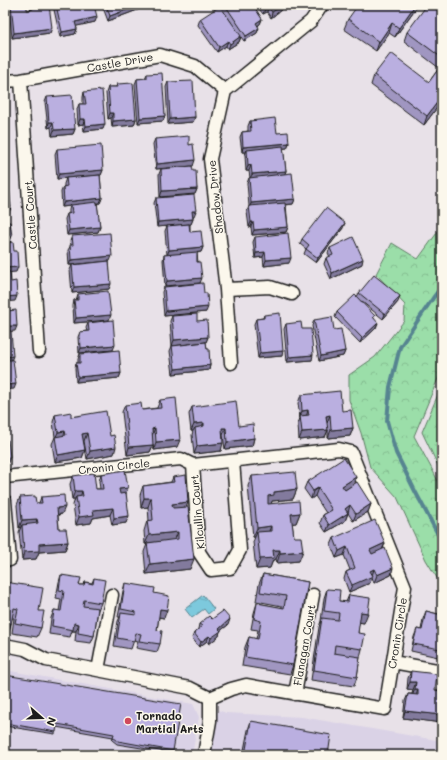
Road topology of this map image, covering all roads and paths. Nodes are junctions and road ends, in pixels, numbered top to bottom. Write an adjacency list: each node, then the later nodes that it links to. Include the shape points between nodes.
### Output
1 (322, 5): 4 (street, via 311,21)
2 (21, 80): 3 (street, Castle Drive); 4 (street, Castle Drive, via 160,55 195,66); 7 (street, Castle Court)
3 (5, 81)
4 (225, 91): 5 (street, Shadow Drive, via 210,159)
5 (226, 289): 6 (street, via 270,287); 8 (street, Shadow Drive)
6 (292, 294)
7 (38, 350)
8 (231, 363)
9 (233, 461): 10 (street, Cronin Circle); 10 (street, Kilcullin Court, via 240,550 230,568 211,570 199,552); 17 (street, Cronin Circle, via 339,449 351,452 405,587)
10 (193, 465): 11 (street, Cronin Circle, via 181,459)
11 (5, 478)
12 (5, 501): 13 (street)
13 (10, 560)
14 (112, 595): 18 (street)
15 (313, 595): 20 (street, Flanagan Court)
16 (5, 645): 18 (street, via 25,649 46,660)
17 (393, 662): 19 (street); 20 (street, Cronin Circle, via 385,709)
18 (98, 670): 21 (street, via 190,688)
19 (442, 671)
20 (295, 694): 21 (street, Cronin Circle, via 246,685)
21 (210, 698): 22 (street, via 210,721)
22 (204, 755)

